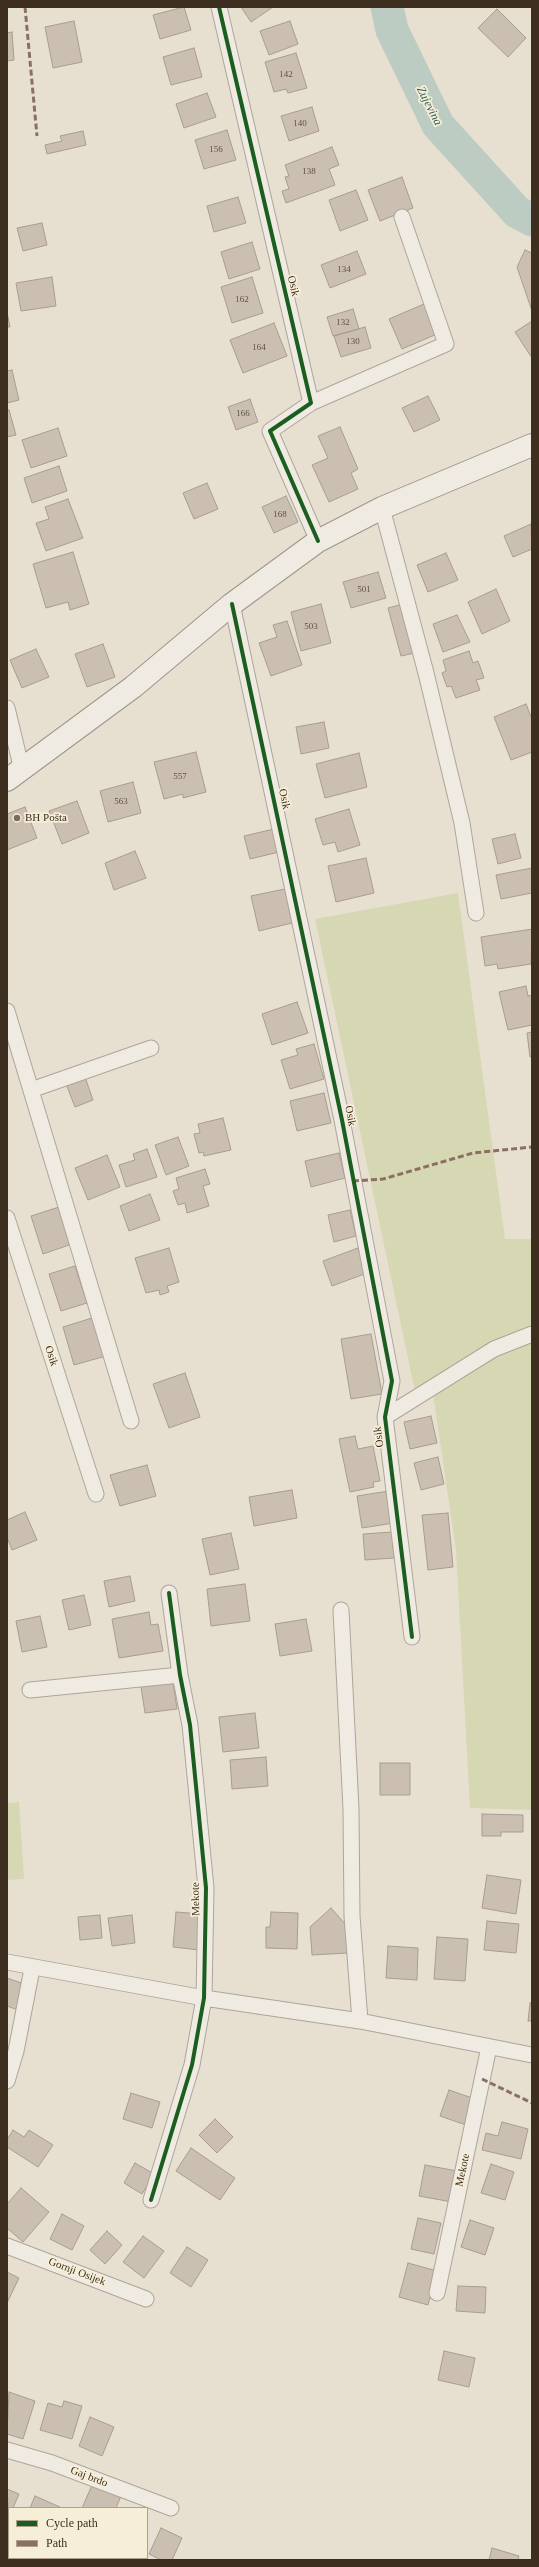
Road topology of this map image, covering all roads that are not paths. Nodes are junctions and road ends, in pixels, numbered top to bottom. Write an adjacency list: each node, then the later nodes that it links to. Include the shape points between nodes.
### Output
1 (219, 7): 3 (street, Osik)
2 (402, 217): 3 (street, via 446,344)
3 (311, 403): 6 (street, via 270,431)
4 (530, 450): 5 (main road)
5 (382, 508): 6 (main road); 10 (street, via 426,672 462,823)
6 (318, 541): 7 (main road)
7 (232, 604): 9 (main road, via 133,687); 16 (street, Osik, via 335,1089 392,1381)
8 (7, 708): 9 (street)
9 (14, 775)
10 (476, 913)
11 (7, 1011): 13 (street)
12 (151, 1048): 13 (street)
13 (31, 1090): 17 (street)
14 (7, 1218): 18 (street, Osik)
15 (532, 1334): 16 (street, via 494,1349)
16 (385, 1417): 21 (street, Osik)
17 (131, 1421)
18 (96, 1494)
19 (169, 1593): 22 (street, Mekote)
20 (341, 1610): 27 (street, via 351,1809 352,1916)
21 (412, 1637)
22 (180, 1675): 23 (street); 26 (street, Mekote, via 190,1725 206,1888)
23 (30, 1690)
24 (7, 1962): 25 (street)
25 (32, 1969): 26 (street); 30 (street, via 16,2051)
26 (204, 1998): 27 (street); 31 (street, Mekote, via 192,2065)
27 (360, 2021): 28 (street)
28 (489, 2047): 29 (street); 33 (street, Mekote)
29 (532, 2055)
30 (7, 2082)
31 (151, 2200)
32 (7, 2246): 34 (street, Gornji Osijek)
33 (437, 2293)
34 (146, 2299)
35 (7, 2450): 36 (street, Gaj brdo, via 52,2463)
36 (171, 2508)

